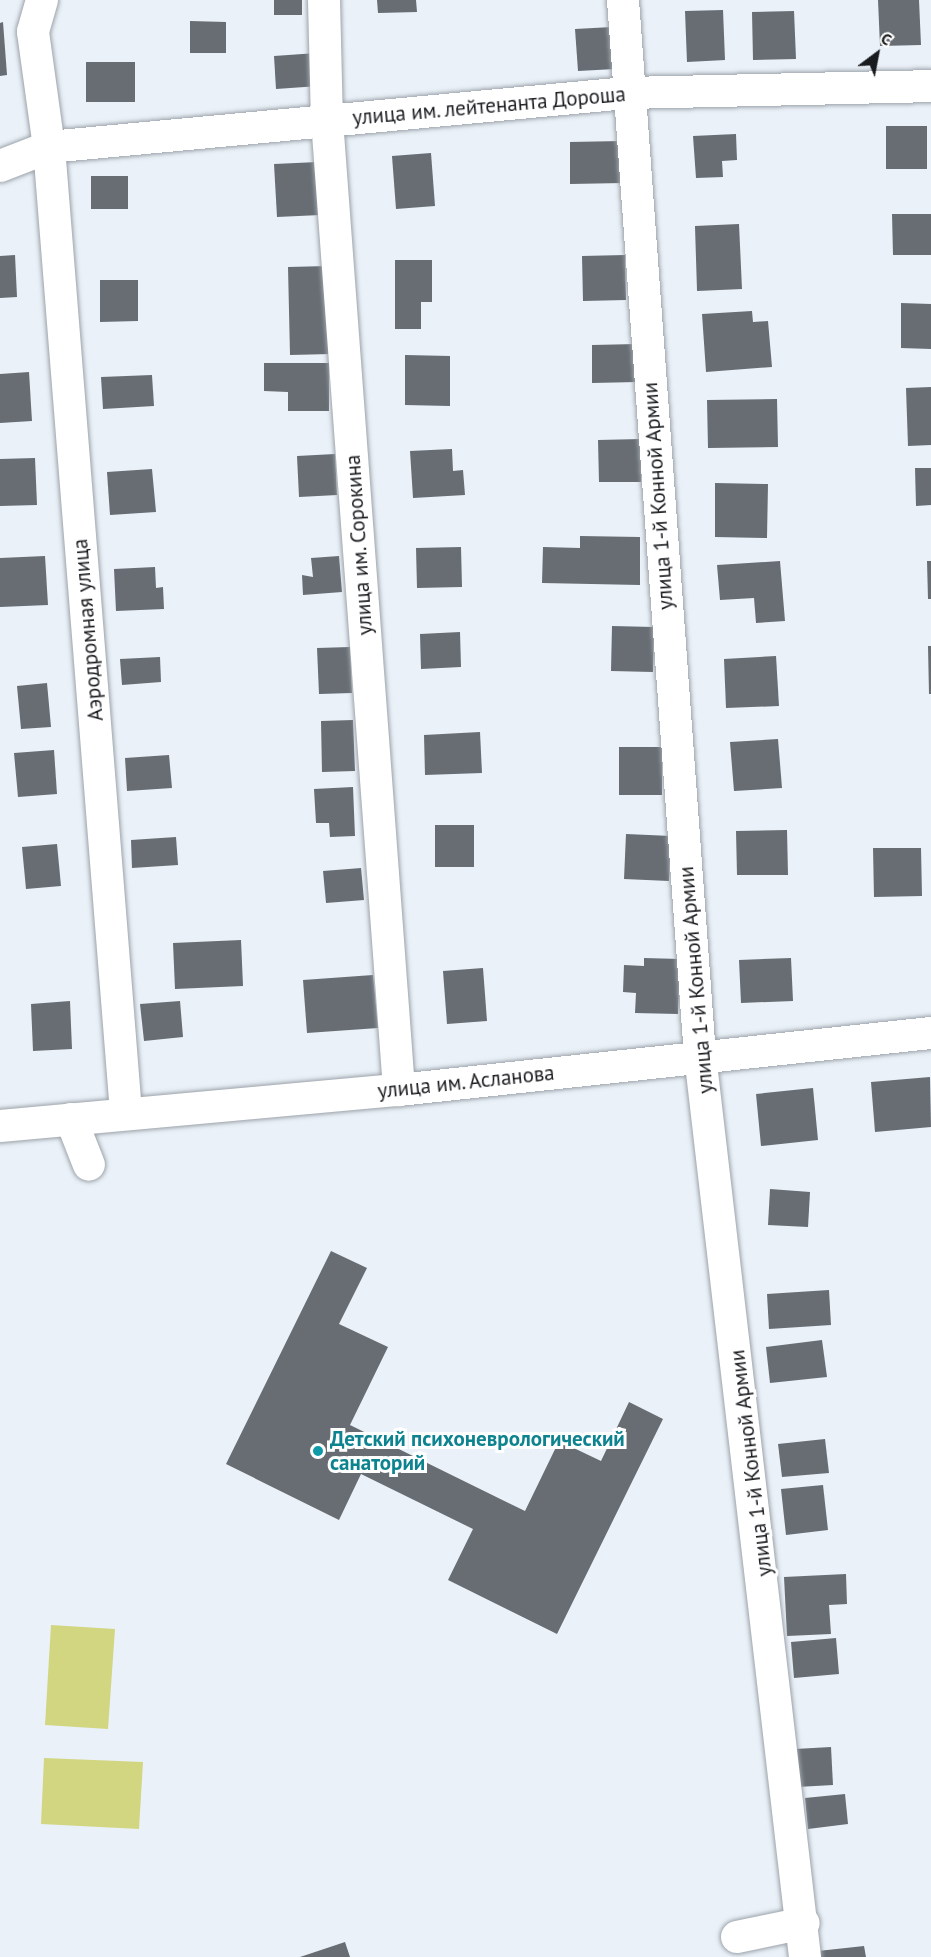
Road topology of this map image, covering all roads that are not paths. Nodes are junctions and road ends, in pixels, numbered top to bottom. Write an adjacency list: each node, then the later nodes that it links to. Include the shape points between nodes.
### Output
1 (42, 0): 7 (street, Аэродромная улица, via 33,32)
2 (324, 0): 6 (street, улица им. Сорокина)
3 (623, 0): 5 (street, улица 1-й Конной Армии)
4 (931, 86): 5 (street, улица им. лейтенанта Дороша)
5 (627, 93): 6 (street, улица им. лейтенанта Дороша); 10 (street, улица 1-й Конной Армии)
6 (327, 120): 7 (street, улица им. лейтенанта Дороша); 11 (street, улица им. Сорокина)
7 (49, 147): 8 (street, улица им. лейтенанта Дороша); 12 (street, Аэродромная улица)
8 (0, 166)
9 (931, 1033): 10 (street, улица им. Асланова)
10 (700, 1055): 11 (street, улица им. Асланова); 16 (street, улица 1-й Конной Армии)
11 (399, 1090): 12 (street, улица им. Асланова)
12 (126, 1113): 13 (street, улица им. Асланова)
13 (71, 1119): 14 (street, улица им. Асланова); 15 (street)
14 (0, 1126)
15 (89, 1166)
16 (804, 1923): 17 (street); 18 (street, улица 1-й Конной Армии)
17 (737, 1937)
18 (806, 1957)

